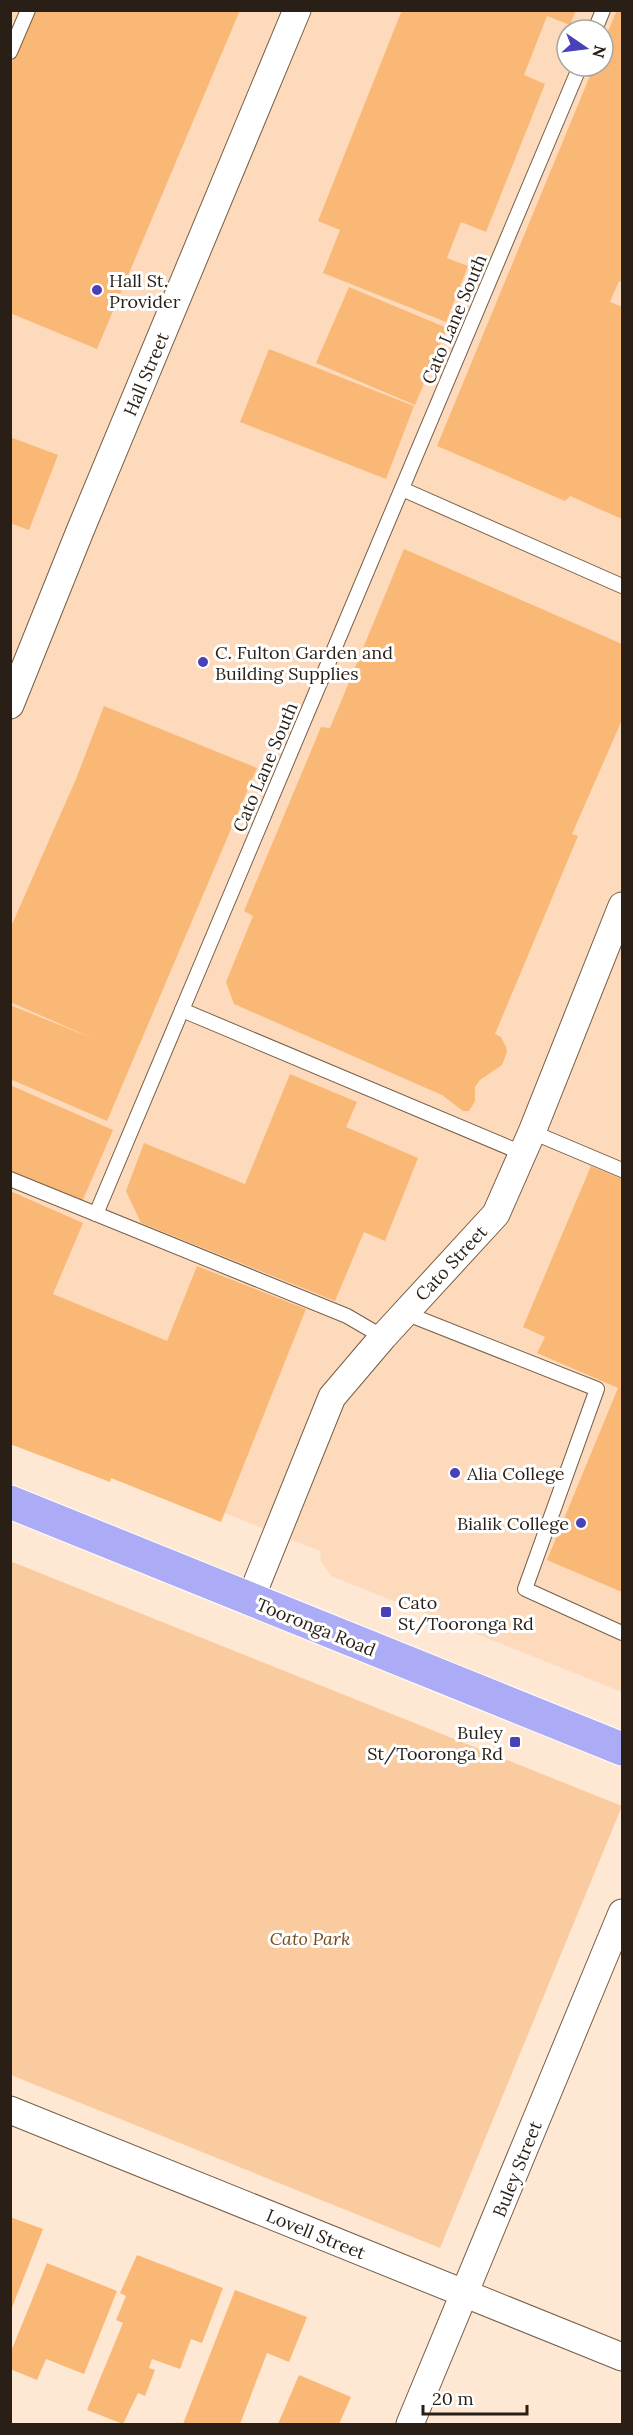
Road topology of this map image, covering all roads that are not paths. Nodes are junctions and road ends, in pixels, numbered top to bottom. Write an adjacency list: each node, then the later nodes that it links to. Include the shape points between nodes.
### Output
1 (28, 10): 3 (lane)
2 (297, 10): 7 (street, Hall Street)
3 (10, 52)
4 (575, 78): 5 (lane, Cato Lane South)
5 (402, 489): 6 (lane); 9 (lane, Cato Lane South)
6 (622, 586)
7 (10, 705)
8 (622, 906): 10 (street, Cato Street)
9 (183, 1010): 10 (lane); 13 (lane, Cato Lane South)
10 (527, 1143): 11 (lane); 14 (street, Cato Street, via 496,1214)
11 (622, 1170)
12 (10, 1179): 13 (lane)
13 (96, 1214): 15 (lane, via 346,1316)
14 (405, 1313): 15 (street, Cato Street); 18 (lane, via 597,1389 525,1589)
15 (383, 1336): 17 (street, Cato Street, via 332,1397)
16 (10, 1502): 17 (main road, Tooronga Road)
17 (250, 1600): 19 (main road, Tooronga Road)
18 (622, 1633)
19 (622, 1749)
20 (622, 1913): 22 (street, Buley Street)
21 (10, 2110): 22 (street, Lovell Street)
22 (465, 2293): 23 (street, Lovell Street); 24 (street, Buley Street)
23 (622, 2357)
24 (410, 2424)

